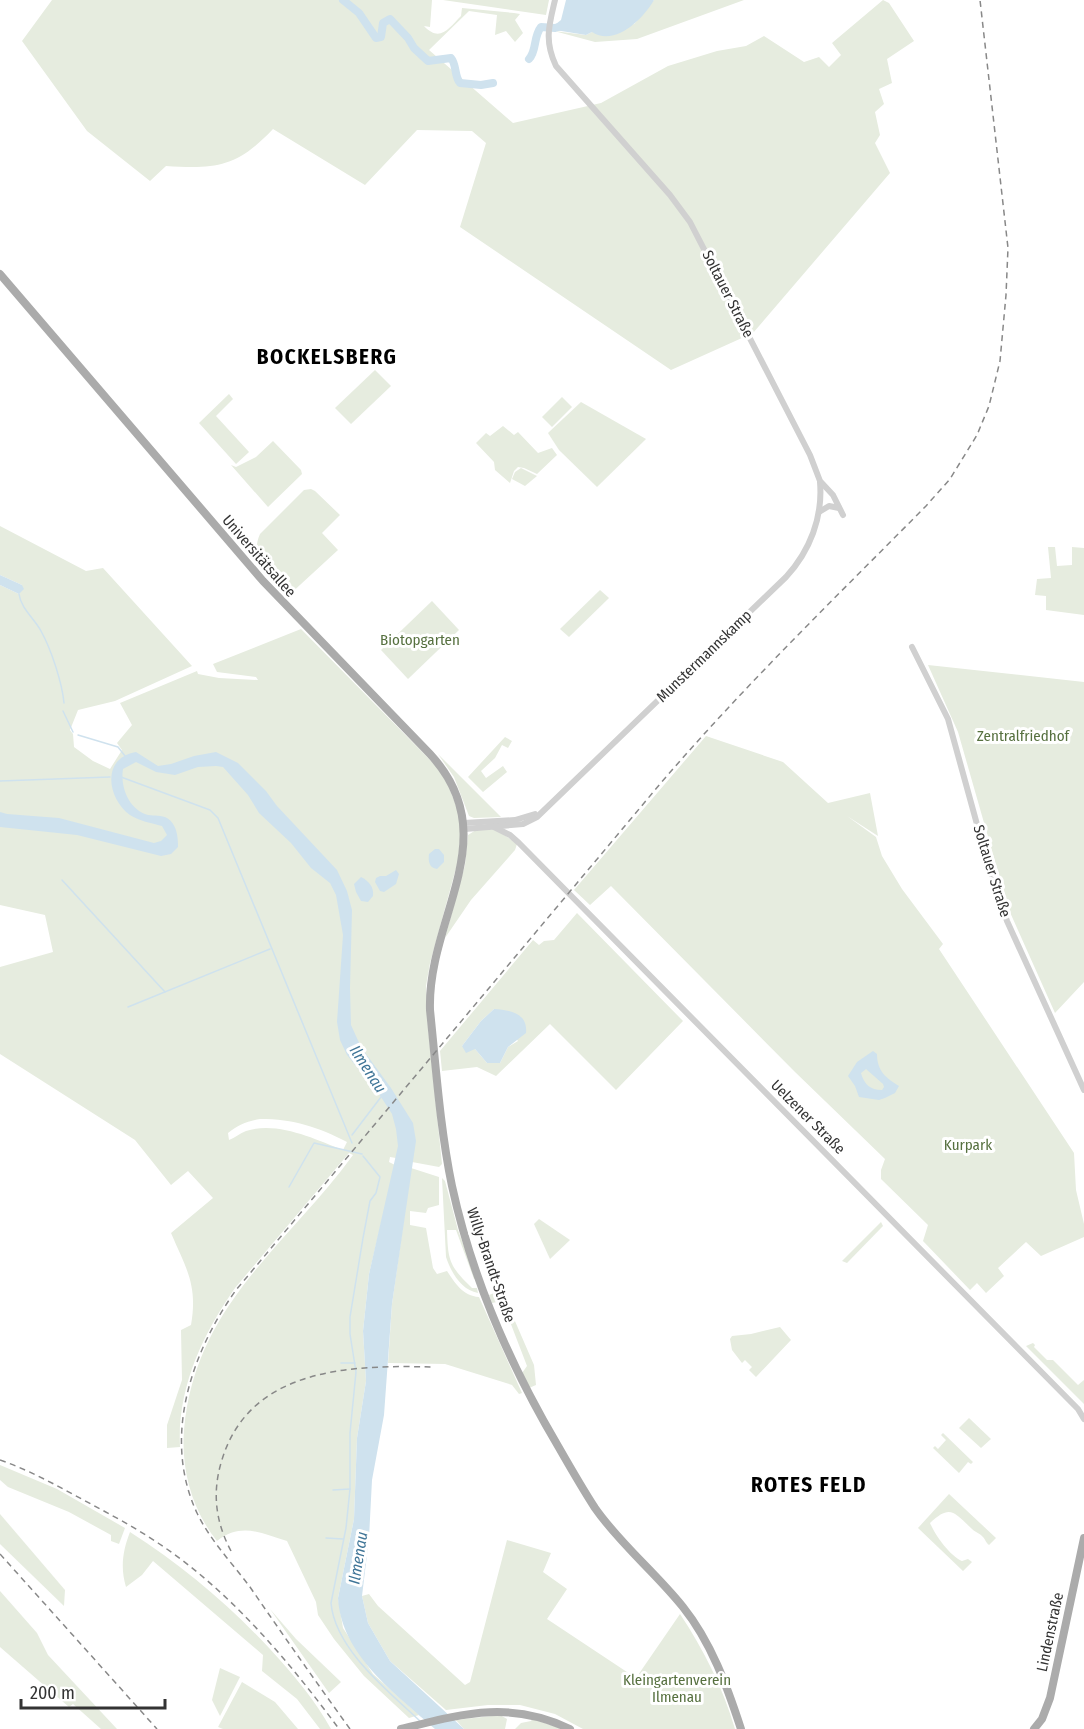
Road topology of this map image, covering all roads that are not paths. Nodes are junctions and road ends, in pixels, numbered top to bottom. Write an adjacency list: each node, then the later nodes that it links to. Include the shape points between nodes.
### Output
1 (555, 0): 3 (street, Soltauer Straße, via 549,48 556,66 690,222 810,455)
2 (0, 274): 10 (main road, Universitätsallee, via 263,581)
3 (820, 482): 4 (street, Munstermannskamp); 5 (street, Soltauer Straße)
4 (821, 491): 5 (street); 6 (street, Soltauer Straße); 7 (street, Munstermannskamp)
5 (830, 491): 6 (street, Soltauer Straße)
6 (838, 507): 7 (street, via 829,506); 8 (street, Soltauer Straße)
7 (819, 512): 11 (street, Munstermannskamp, via 809,545 794,568)
8 (843, 515)
9 (912, 647): 18 (street, Soltauer Straße, via 948,719 1008,924)
10 (430, 754): 13 (main road, Willy-Brandt-Straße, via 454,786)
11 (546, 808): 12 (street, Munstermannskamp); 13 (street, Munstermannskamp, via 522,819)
12 (523, 824): 14 (street, Munstermannskamp); 17 (street)
13 (464, 826): 15 (street, Munstermannskamp); 24 (main road, Willy-Brandt-Straße, via 461,863 429,988 448,1162 461,1220 491,1312 527,1394 583,1490 619,1538 692,1620 721,1672)
14 (508, 826): 15 (street, Munstermannskamp); 16 (street); 17 (street, Uelzener Straße)
15 (494, 827): 16 (street, Uelzener Straße)
16 (510, 835): 17 (street, Uelzener Straße)
17 (519, 843): 19 (street, Uelzener Straße)
18 (1084, 1090)
19 (1081, 1410): 20 (street, Uelzener Straße)
20 (1084, 1419)
21 (1084, 1538): 25 (main road, Lindenstraße, via 1050,1698)
22 (401, 1729): 23 (main road, via 504,1711 528,1714)
23 (570, 1729)
24 (741, 1729)
25 (1034, 1729)

